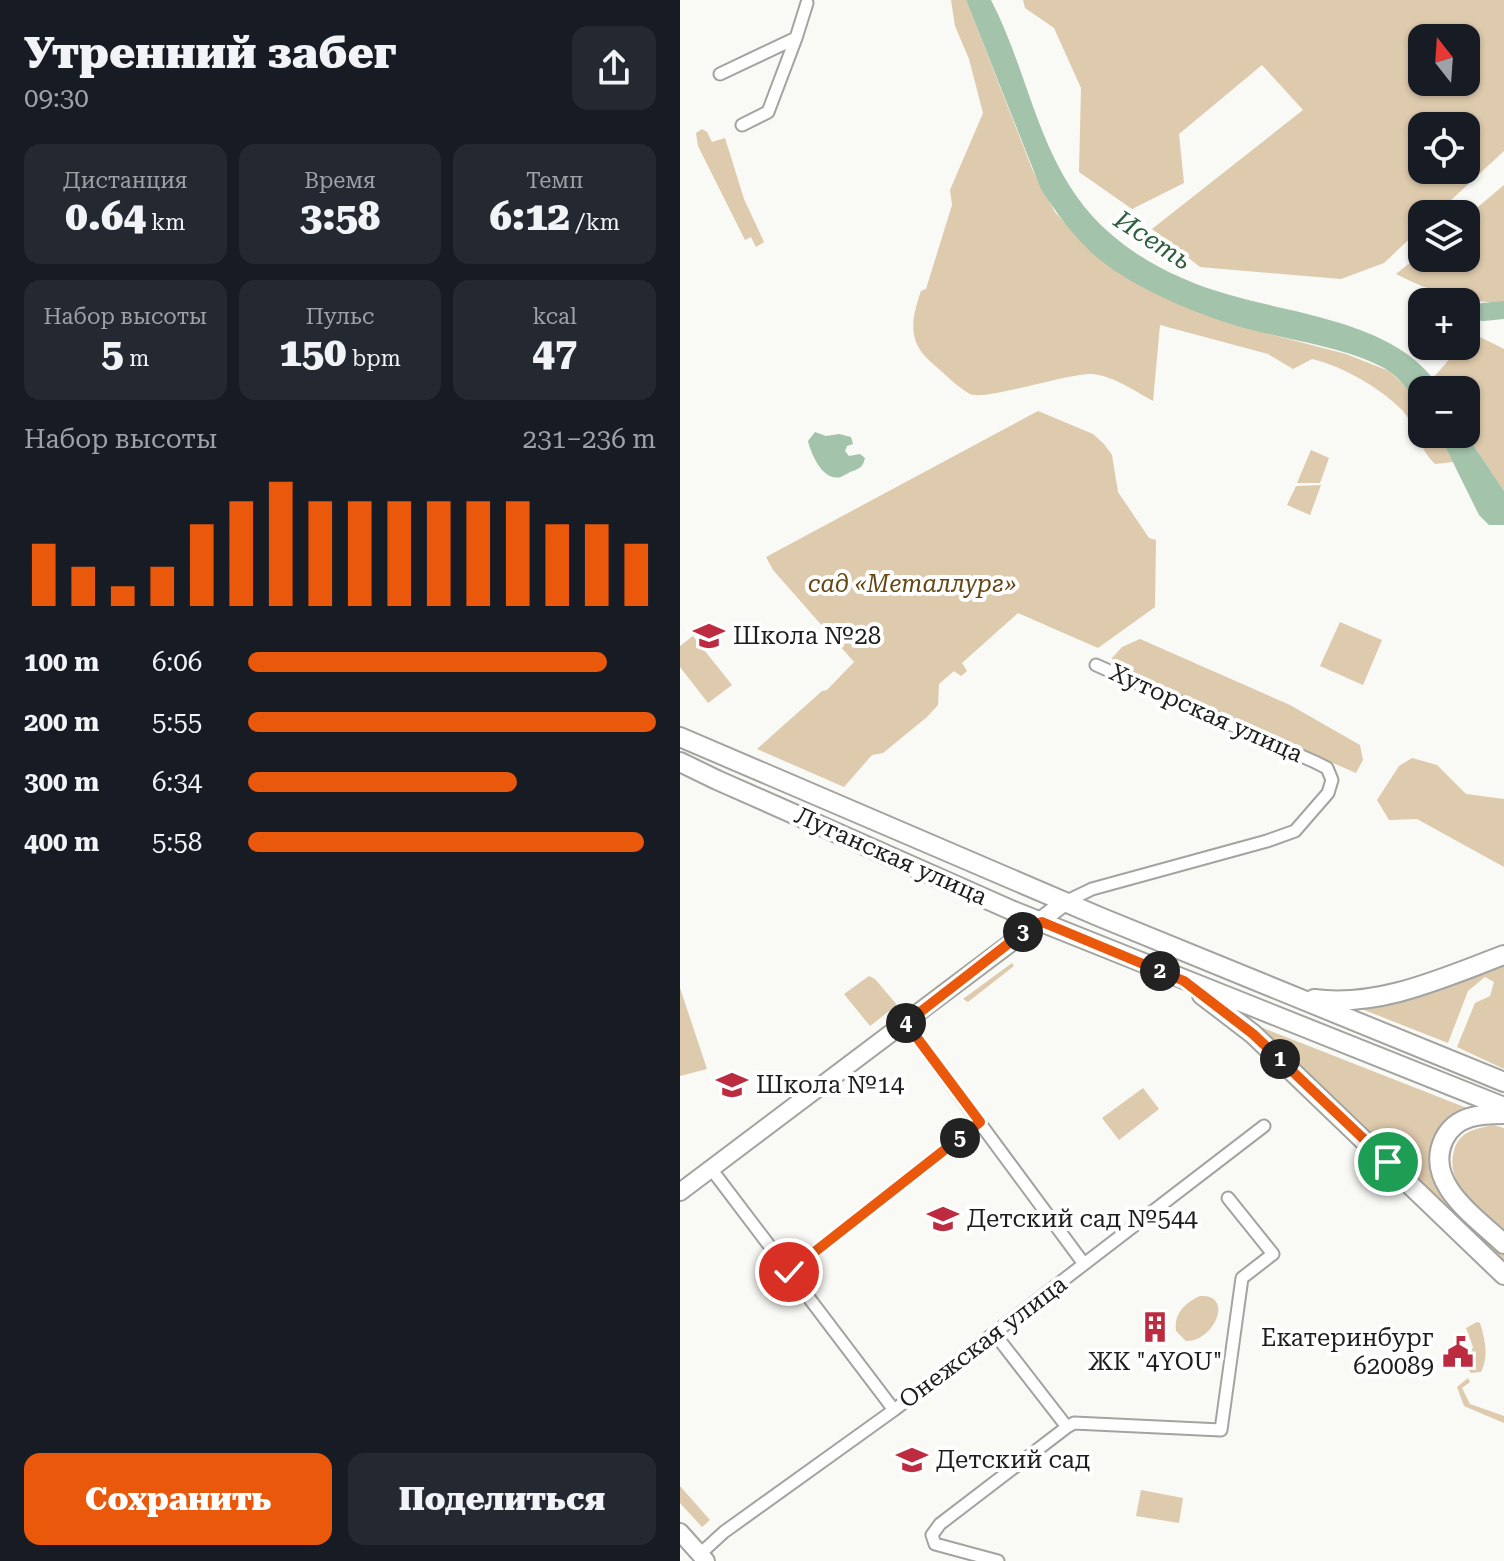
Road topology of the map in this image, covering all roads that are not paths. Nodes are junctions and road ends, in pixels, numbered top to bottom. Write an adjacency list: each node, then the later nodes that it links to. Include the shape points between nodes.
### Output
1 (807, 3): 2 (street)
2 (796, 38): 3 (street); 4 (street, via 768,112)
3 (720, 74)
4 (742, 125)
5 (1096, 665): 8 (street, Хуторская улица, via 1315,762 1327,768 1332,780 1328,793 1295,831 1092,889)
6 (682, 737): 8 (main road, Луганская улица)
7 (680, 762): 9 (main road, Луганская улица)
8 (1065, 902): 9 (street); 12 (main road, Луганская улица)
9 (1042, 922): 11 (main road, Луганская улица); 13 (street)
10 (1504, 955): 12 (main road, via 1427,983 1352,1000 1307,998)
11 (1184, 981): 15 (main road, Луганская улица); 25 (main road, via 1253,1034)
12 (1272, 987): 14 (main road, Луганская улица)
13 (906, 1023): 17 (street); 19 (street)
14 (1504, 1082)
15 (1504, 1107)
16 (1504, 1114): 22 (main road, via 1473,1116 1454,1126 1438,1160 1449,1189)
17 (980, 1122): 23 (street); 24 (street)
18 (1264, 1126): 23 (street, Онежская улица)
19 (712, 1170): 20 (street); 24 (street)
20 (680, 1192)
21 (1228, 1198): 28 (street, via 1273,1254 1242,1278 1221,1430 1074,1423)
22 (1504, 1244)
23 (1084, 1264): 26 (street, Онежская улица)
24 (789, 1272): 27 (street)
25 (1504, 1275)
26 (994, 1333): 27 (street, Онежская улица); 28 (street)
27 (894, 1410): 30 (street, Онежская улица, via 724,1532)
28 (1067, 1427): 31 (street, via 932,1535 935,1544)
29 (680, 1532): 30 (street)
30 (699, 1559)
31 (998, 1561)

